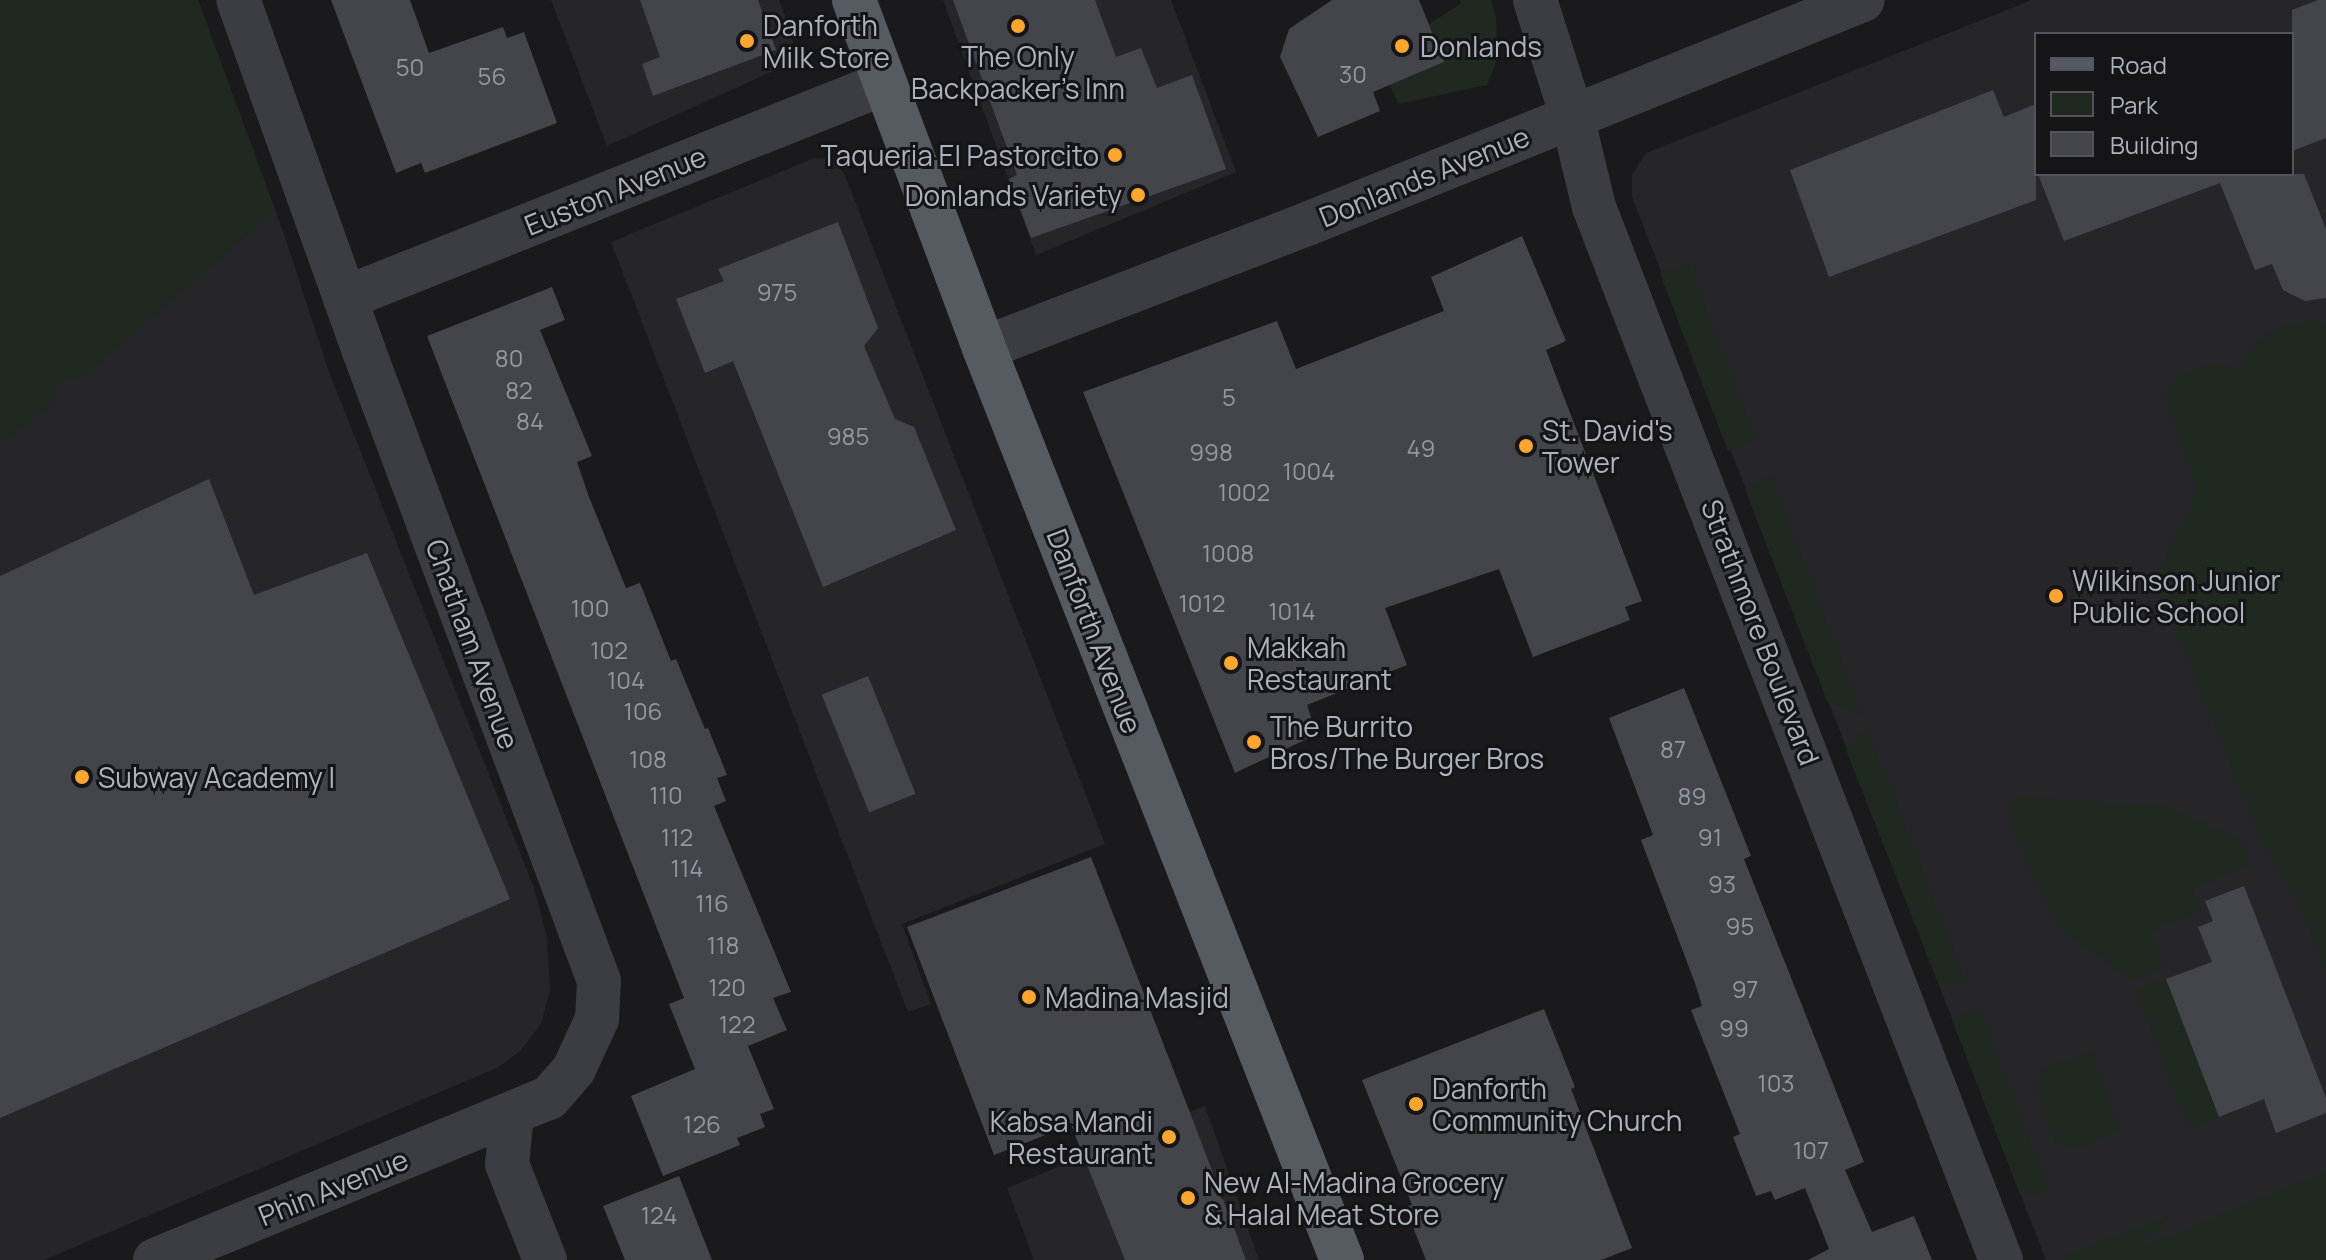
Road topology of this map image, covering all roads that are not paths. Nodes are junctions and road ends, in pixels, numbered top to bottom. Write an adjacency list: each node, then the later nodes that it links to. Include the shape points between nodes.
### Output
1 (238, 0): 7 (street, Chatham Avenue)
2 (854, 0): 5 (main road, Danforth Avenue)
3 (1535, 0): 6 (street, Strathmore Boulevard)
4 (1863, 0): 6 (street, Donlands Avenue)
5 (885, 83): 7 (street, Euston Avenue); 8 (main road, Danforth Avenue)
6 (1572, 116): 8 (street, Donlands Avenue); 13 (street, Strathmore Boulevard, via 1594,207)
7 (345, 298): 9 (street, Chatham Avenue, via 599,981 597,1019 574,1069 549,1098)
8 (984, 348): 12 (main road, Danforth Avenue)
9 (512, 1114): 10 (street, Phin Avenue); 11 (street, via 507,1164)
10 (155, 1260)
11 (545, 1260)
12 (1342, 1260)
13 (2001, 1260)

